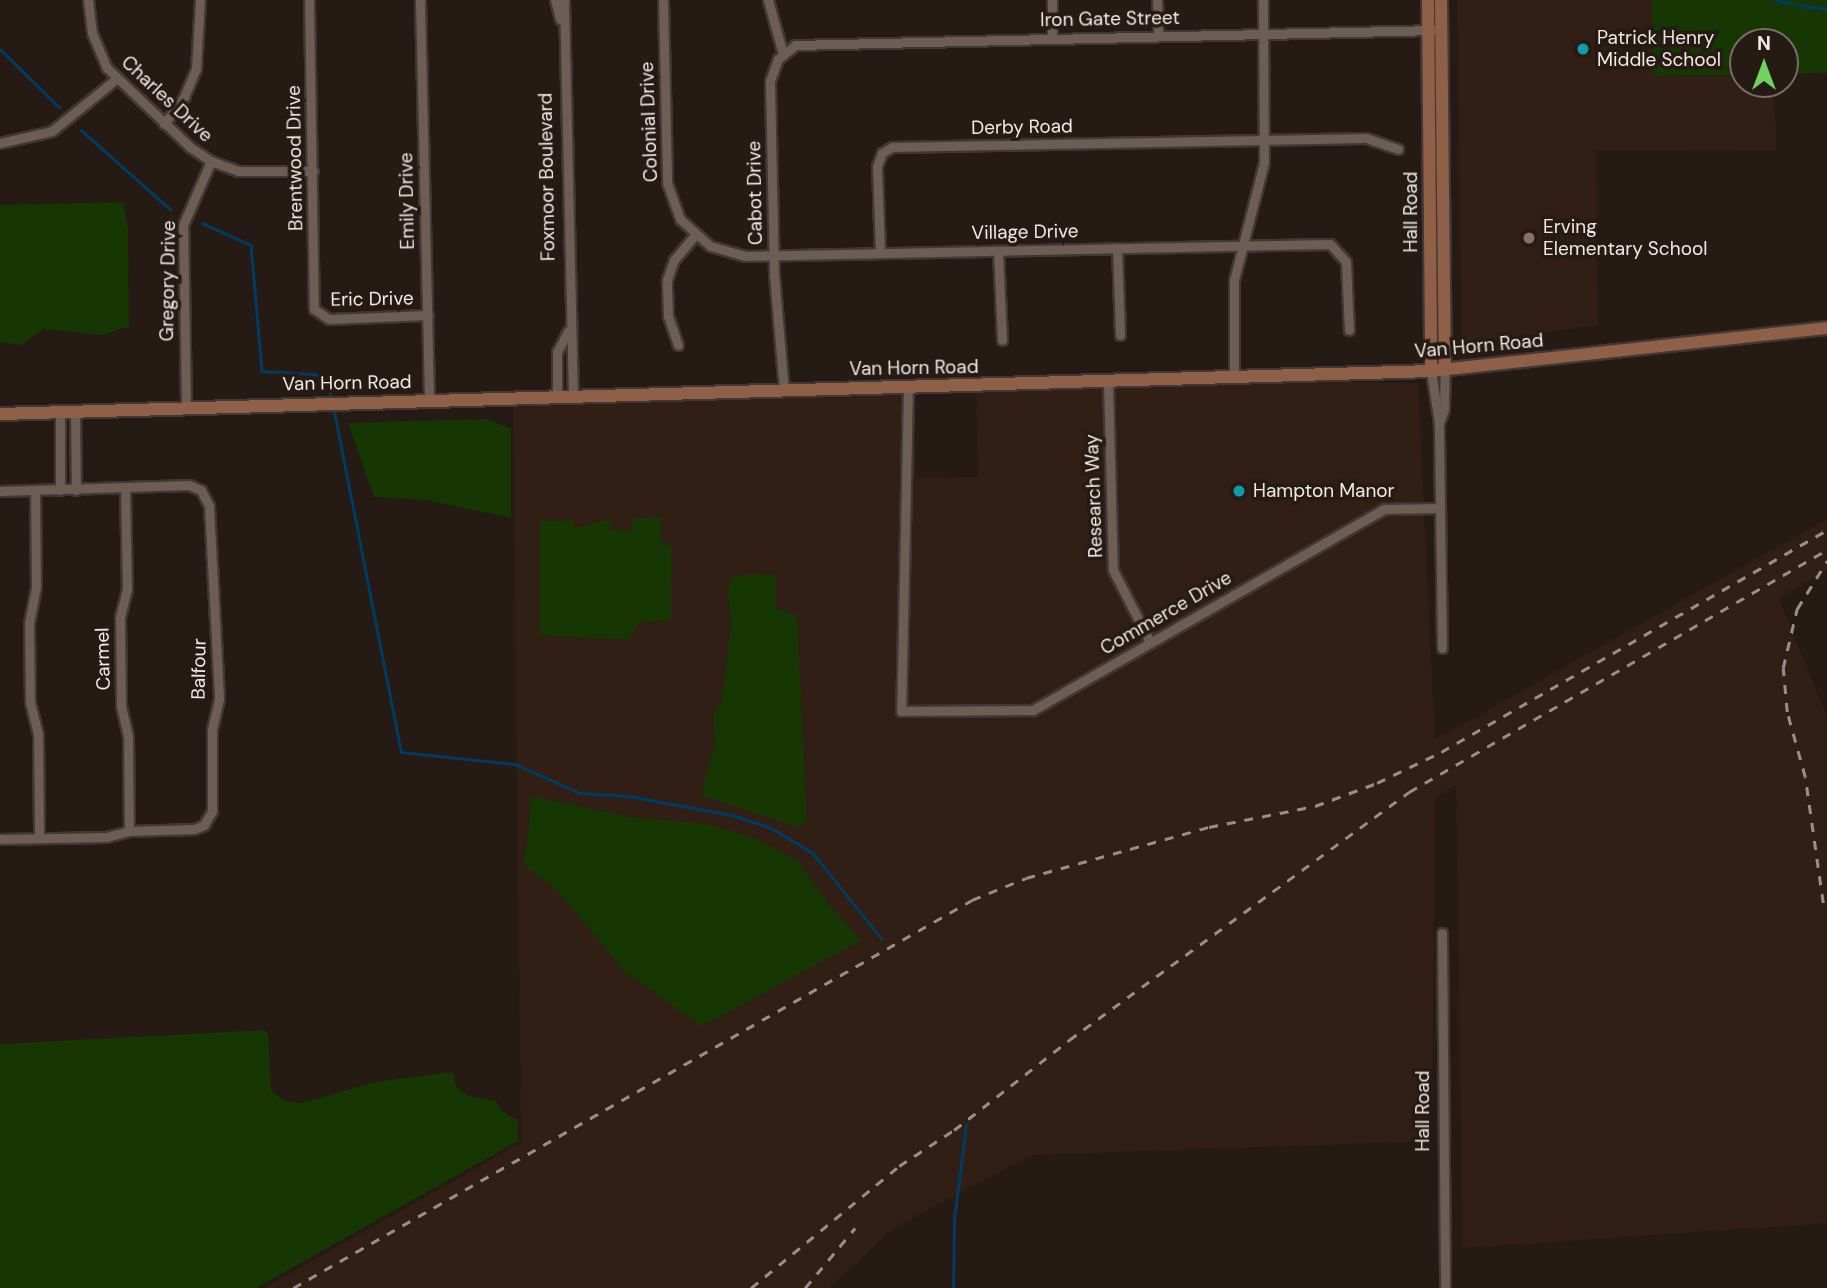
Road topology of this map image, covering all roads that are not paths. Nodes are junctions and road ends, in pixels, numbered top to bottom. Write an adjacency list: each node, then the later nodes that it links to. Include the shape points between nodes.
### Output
1 (88, 0): 20 (street, Charles Drive, via 92,33)
2 (200, 0): 21 (street, via 196,69 184,97)
3 (309, 0): 26 (street, Brentwood Drive)
4 (420, 0): 34 (street, Emily Drive)
5 (555, 0): 14 (street, Foxmoor Boulevard)
6 (564, 0): 14 (street, Foxmoor Boulevard)
7 (663, 0): 27 (street, Colonial Drive, via 667,183 676,212)
8 (768, 0): 19 (street)
9 (1052, 0): 18 (street)
10 (1157, 0): 17 (street)
11 (1263, 0): 16 (street)
12 (1428, 0): 15 (main road, Hall Road)
13 (1441, 0): 15 (main road, Hall Road)
14 (561, 23): 36 (street, Foxmoor Boulevard)
15 (1435, 30): 16 (street, Iron Gate Street); 41 (main road, Hall Road)
16 (1264, 33): 17 (street, Iron Gate Street); 22 (street)
17 (1158, 36): 18 (street, Iron Gate Street)
18 (1052, 38): 19 (street, Iron Gate Street, via 805,43)
19 (783, 54): 32 (street, Cabot Drive, via 770,81)
20 (116, 79): 21 (street, Charles Drive); 23 (street, via 52,131)
21 (164, 124): 25 (street, Charles Drive)
22 (1265, 139): 24 (street, via 1366,138); 28 (street, via 1262,180); 31 (street, Derby Road, via 892,147 882,153 877,166)
23 (0, 143)
24 (1398, 149)
25 (211, 161): 26 (street, Charles Drive, via 248,172); 49 (street, Gregory Drive, via 183,225)
26 (313, 171): 33 (street, Brentwood Drive, via 313,304)
27 (695, 236): 32 (street, Village Drive, via 728,253); 40 (street, via 674,260 667,280 668,316)
28 (1243, 245): 29 (street, Village Drive); 37 (street, Village Drive, via 1330,244 1342,252); 42 (street, via 1233,289)
29 (1117, 248): 30 (street, Village Drive); 38 (street)
30 (998, 251): 31 (street, Village Drive); 39 (street)
31 (880, 253): 32 (street, Village Drive)
32 (774, 255): 45 (street, Cabot Drive)
33 (317, 314): 34 (street, Eric Drive, via 329,319)
34 (428, 316): 48 (street, Emily Drive)
35 (1827, 328): 41 (main road, Van Horn Road)
36 (568, 329): 46 (street, Foxmoor Boulevard); 47 (street, Foxmoor Boulevard, via 557,352)
37 (1349, 330)
38 (1120, 335)
39 (1002, 340)
40 (678, 345)
41 (1438, 370): 42 (main road, Van Horn Road); 58 (street, Hall Road, via 1444,409 1439,423)
42 (1234, 378): 43 (main road, Van Horn Road)
43 (1108, 382): 44 (main road, Van Horn Road); 59 (street, Research Way, via 1113,570)
44 (908, 387): 45 (main road, Van Horn Road); 59 (street, Commerce Drive, via 901,711 1033,710)
45 (784, 391): 46 (main road, Van Horn Road)
46 (573, 396): 47 (main road, Van Horn Road)
47 (557, 397): 48 (main road, Van Horn Road)
48 (429, 400): 49 (main road, Van Horn Road)
49 (186, 407): 50 (main road, Van Horn Road)
50 (75, 412): 51 (main road, Van Horn Road); 54 (street)
51 (60, 413): 52 (main road, Van Horn Road); 56 (street)
52 (0, 414)
53 (125, 487): 54 (street, Balfour); 61 (street, Carmel, via 127,589 120,618 120,668 128,736); 61 (street, Balfour, via 189,485 208,499 219,687 212,730 213,808 208,821 194,829)
54 (76, 489): 56 (street, Balfour)
55 (35, 490): 56 (street, Balfour); 57 (street, Balfour); 62 (street, via 36,587 29,623)
56 (60, 490)
57 (0, 491)
58 (1439, 508): 59 (street, Commerce Drive, via 1384,509); 60 (street, Hall Road)
59 (1150, 642)
60 (1442, 648)
61 (129, 831): 62 (street, Balfour, via 107,837)
62 (39, 838): 63 (street, Balfour)
63 (0, 839)
64 (1442, 933): 65 (street, Hall Road)
65 (1445, 1288)

